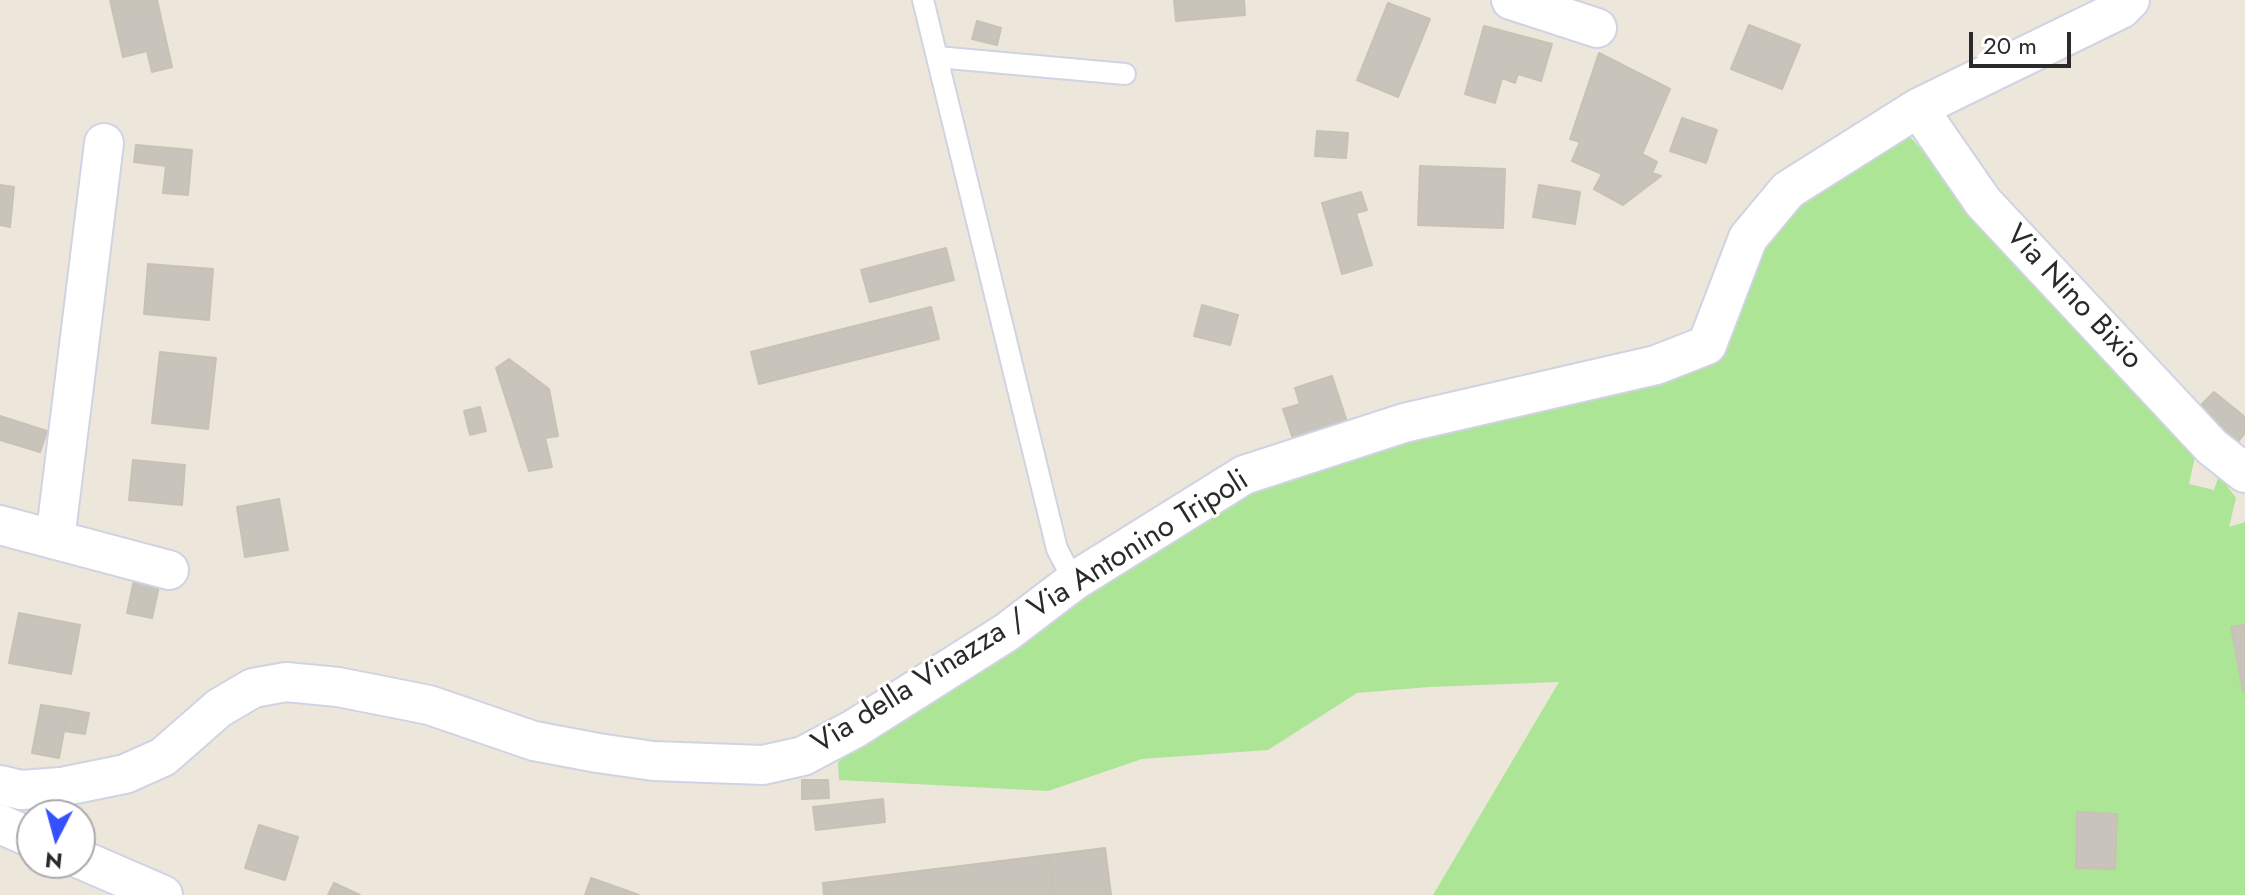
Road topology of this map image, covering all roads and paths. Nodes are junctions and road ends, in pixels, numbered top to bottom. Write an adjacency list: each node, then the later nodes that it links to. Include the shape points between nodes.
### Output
1 (923, 0): 5 (lane)
2 (1511, 0): 4 (street)
3 (2130, 0): 7 (street, Via della Vinazza / Via Antonino Tripoli)
4 (1597, 28)
5 (937, 57): 6 (lane); 13 (lane, via 1057,549)
6 (1125, 74)
7 (1918, 108): 9 (street, Via Nino Bixio, via 1983,202 2212,447); 13 (street, Via della Vinazza / Via Antonino Tripoli, via 1788,190 1748,238 1707,345 1656,365 1404,423 1244,475)
8 (104, 143): 11 (street)
9 (2245, 473)
10 (0, 525): 11 (street)
11 (55, 540): 12 (street)
12 (169, 570)
13 (1074, 581): 14 (street, Via della Vinazza / Via Antonino Tripoli, via 1007,632 854,729 803,756 763,765 598,753 534,741 429,705 286,682 253,688 219,708 163,757 125,774 61,787 21,790)
14 (0, 785)
15 (96, 866): 16 (street)
16 (163, 895)

